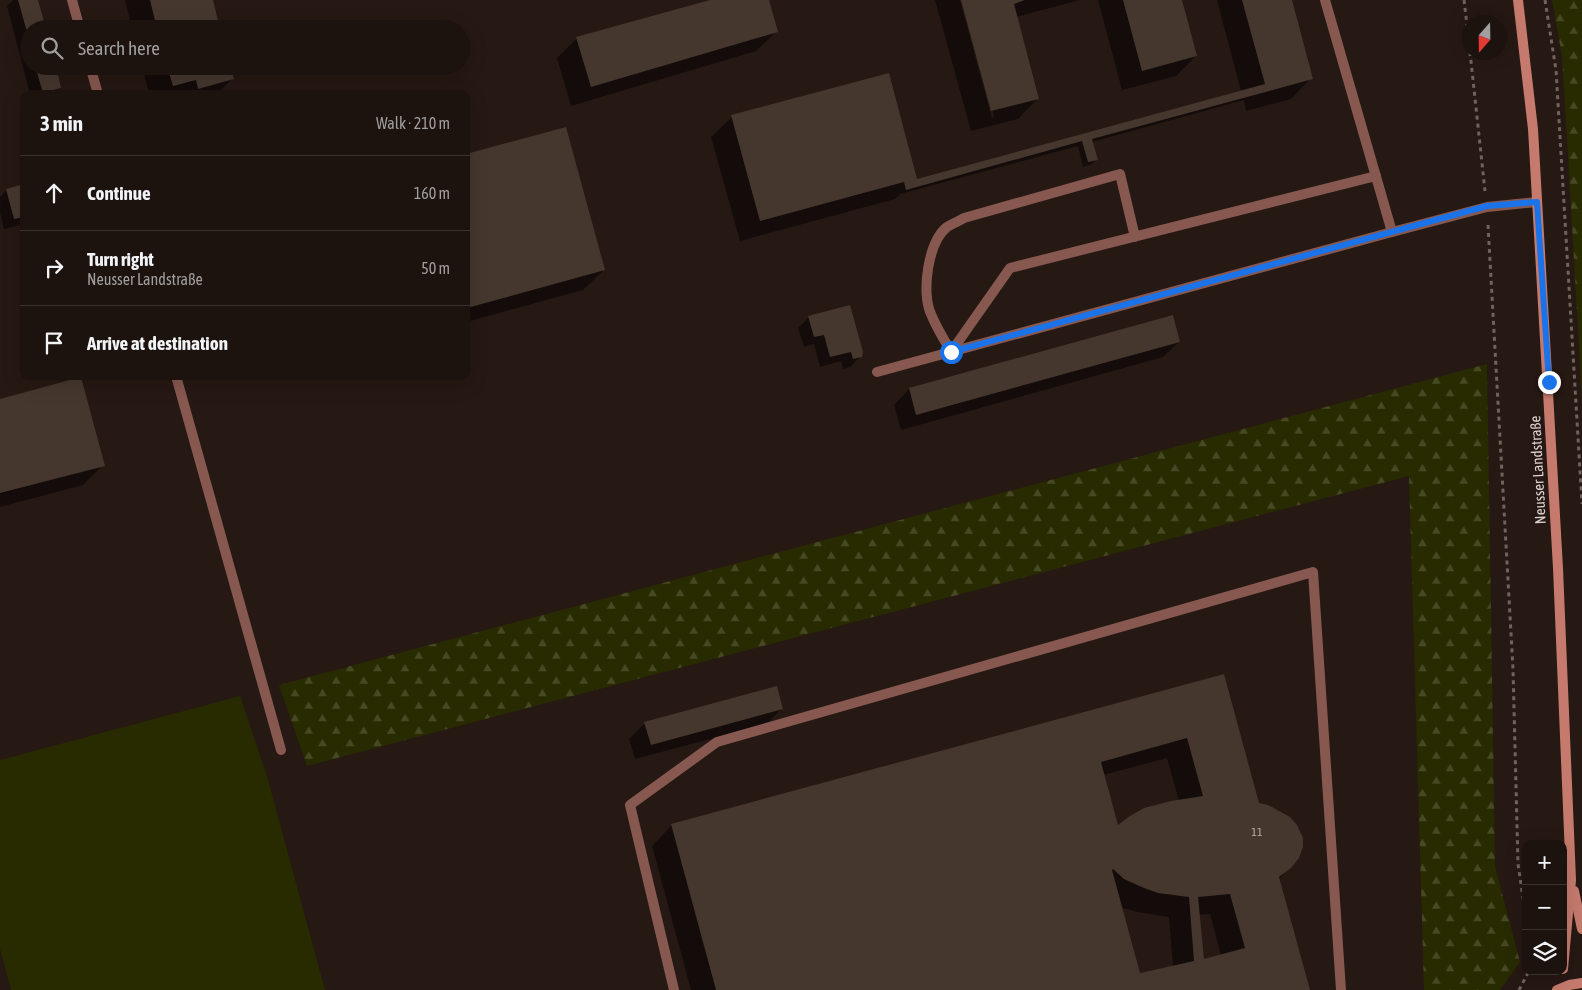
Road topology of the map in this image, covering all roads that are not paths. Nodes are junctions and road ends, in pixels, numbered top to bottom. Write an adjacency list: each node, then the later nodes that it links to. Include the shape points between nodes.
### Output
1 (72, 0): 4 (lane)
2 (1325, 0): 7 (lane)
3 (1518, 0): 8 (main road, Neusser Landstraße, via 1533,129)
4 (78, 20)
5 (93, 75): 6 (lane)
6 (97, 90)
7 (1376, 176): 9 (lane); 10 (lane)
8 (1537, 202): 9 (lane, via 1487,206); 15 (main road, Neusser Landstraße, via 1549,382)
9 (1392, 232): 11 (lane)
10 (1135, 237): 11 (lane, via 1010,268); 11 (lane, via 1120,174 964,218 947,227 931,255 926,286 930,313)
11 (951, 352): 12 (lane)
12 (877, 372)
13 (177, 380): 14 (lane)
14 (281, 750)
15 (1571, 880): 16 (main road, Neusser Landstraße); 17 (main road, Neusser Landstraße)
16 (1582, 929)
17 (1567, 930)
18 (1562, 975): 20 (main road, Neusser Landstraße)
19 (1582, 983): 20 (main road, Neusser Landstraße)
20 (1559, 989)
21 (674, 990): 22 (lane, via 630,805 717,742 1313,572)
22 (1341, 990)

